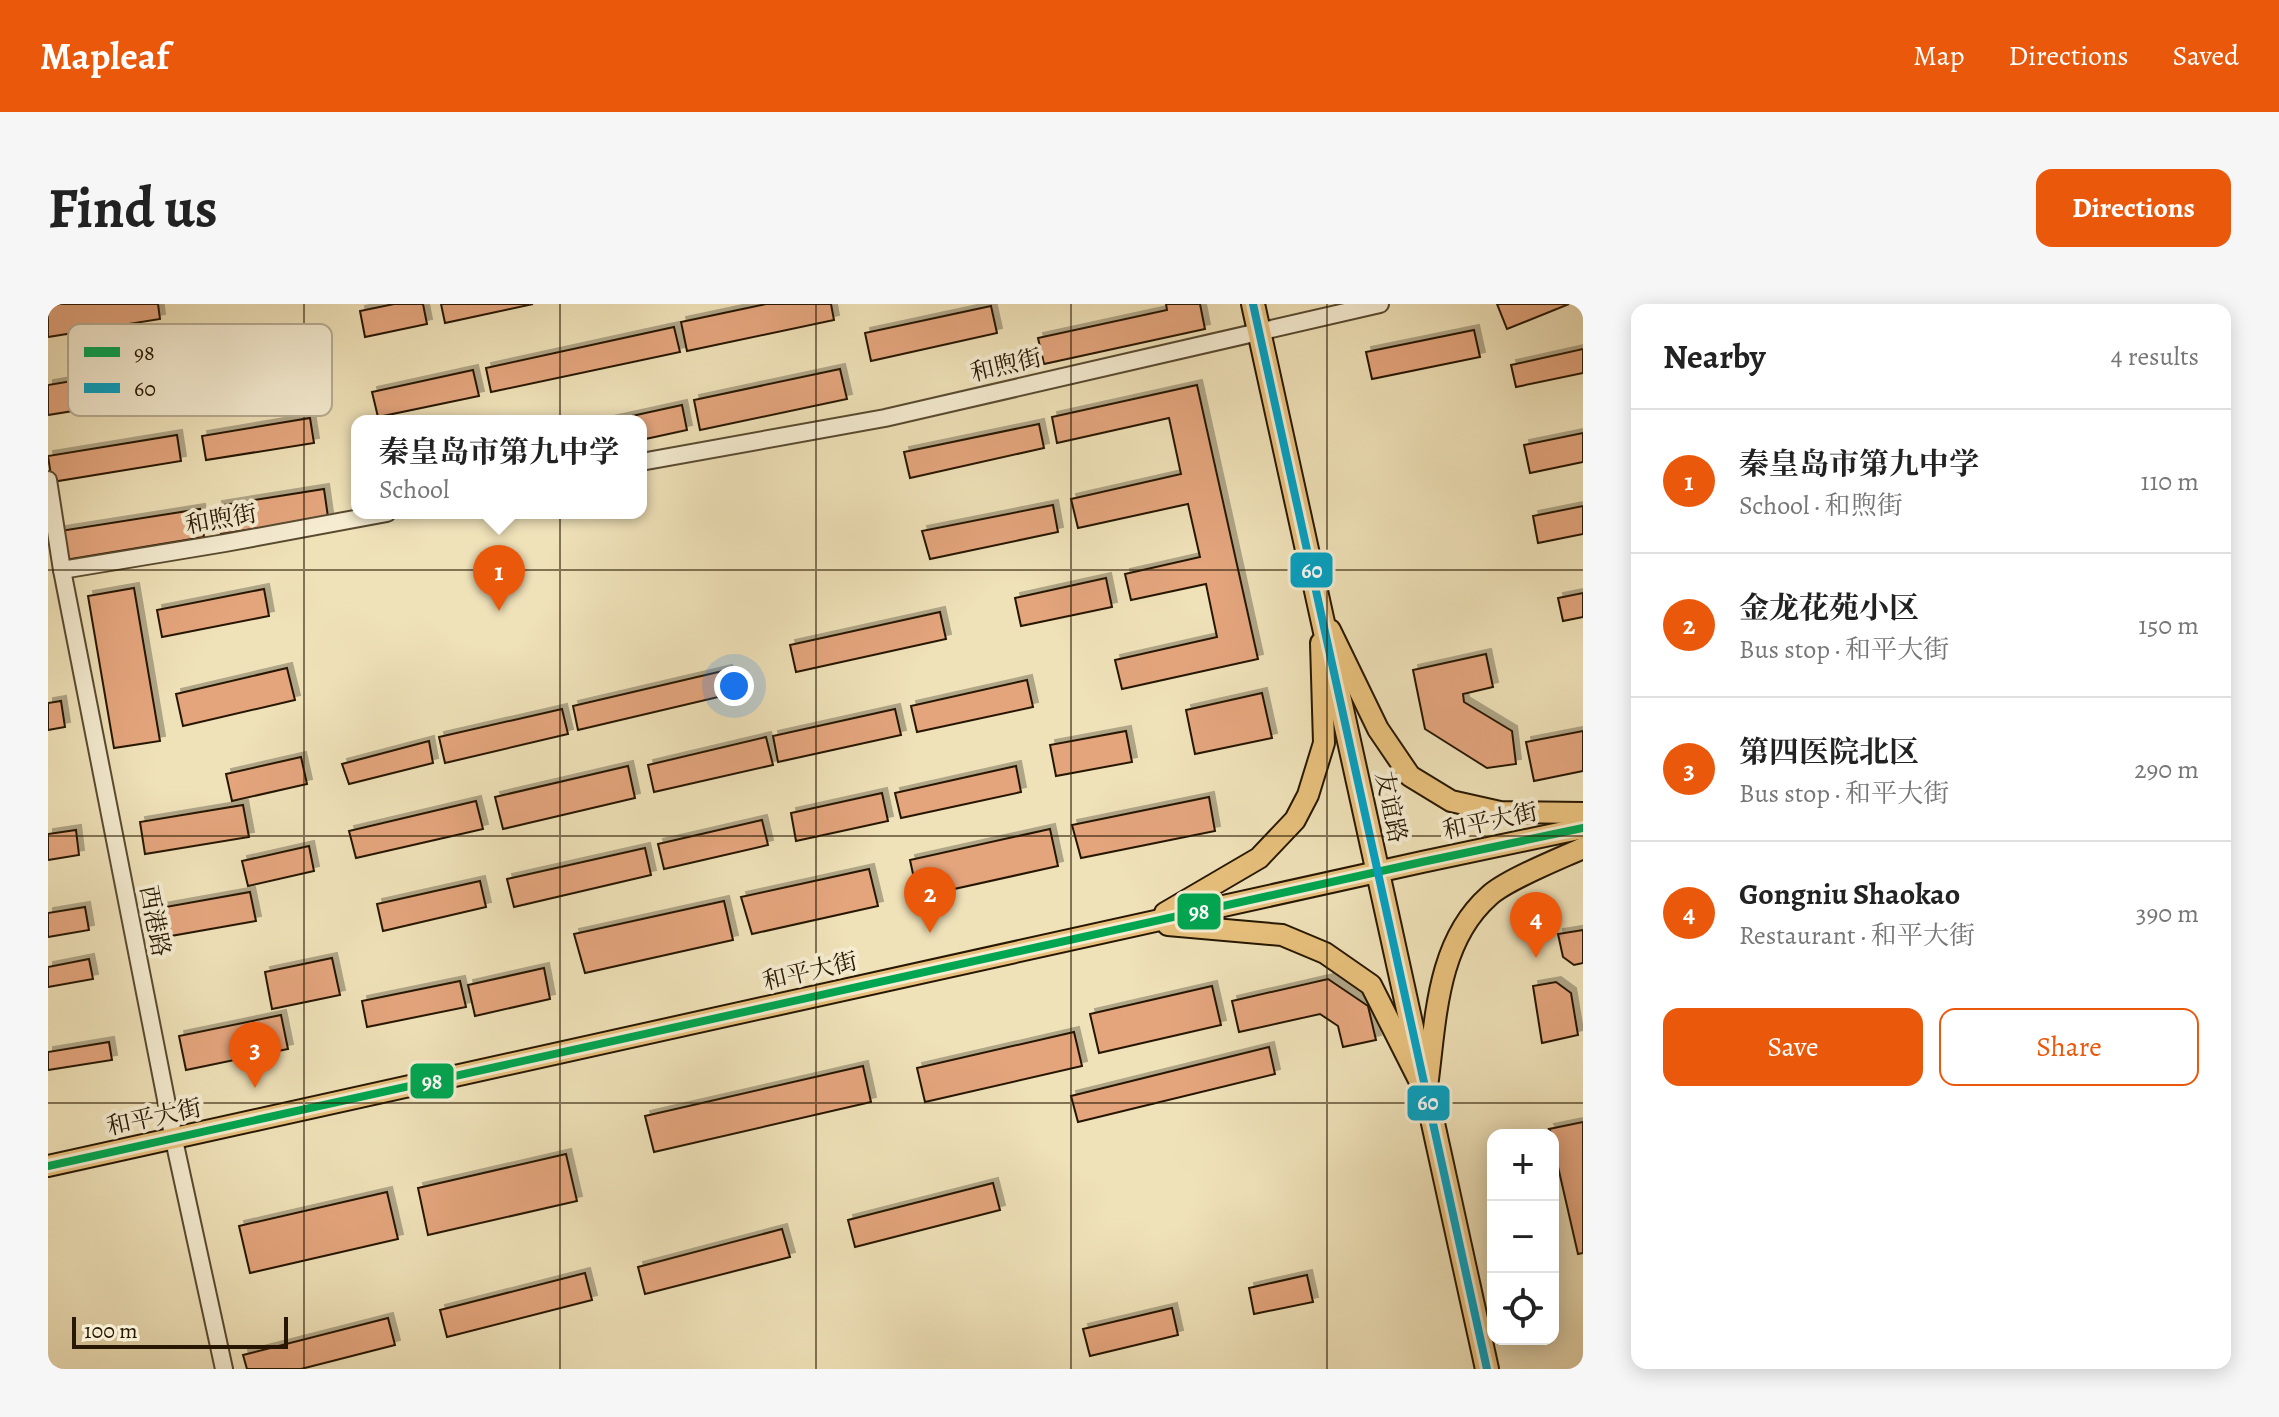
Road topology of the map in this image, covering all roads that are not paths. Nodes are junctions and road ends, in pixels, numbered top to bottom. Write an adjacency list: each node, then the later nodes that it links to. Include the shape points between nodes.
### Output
1 (1253, 304): 3 (highway, 友谊路)
2 (1380, 304): 3 (street, 和煦街)
3 (1258, 332): 4 (street, 和煦街, via 885,418); 8 (highway, 友谊路)
4 (647, 461)
5 (48, 480): 7 (street, 西港路)
6 (355, 519): 7 (street, 和煦街)
7 (62, 570): 15 (street, 西港路)
8 (1320, 610): 9 (main road, via 1378,729 1410,776 1451,801 1500,812); 12 (highway, 友谊路); 13 (main road, via 1324,743 1295,820 1259,858)
9 (1583, 813)
10 (1583, 828): 12 (main road, 和平大街)
11 (1583, 848): 14 (main road, via 1490,894 1464,923 1443,970)
12 (1379, 872): 13 (main road, 和平大街); 14 (highway, 友谊路)
13 (1148, 923): 14 (main road, via 1282,935 1325,953 1371,985); 15 (main road, 和平大街)
14 (1426, 1095): 18 (highway, 友谊路)
15 (174, 1140): 16 (main road, 和平大街); 17 (street, 西港路)
16 (48, 1166)
17 (224, 1369)
18 (1487, 1369)

